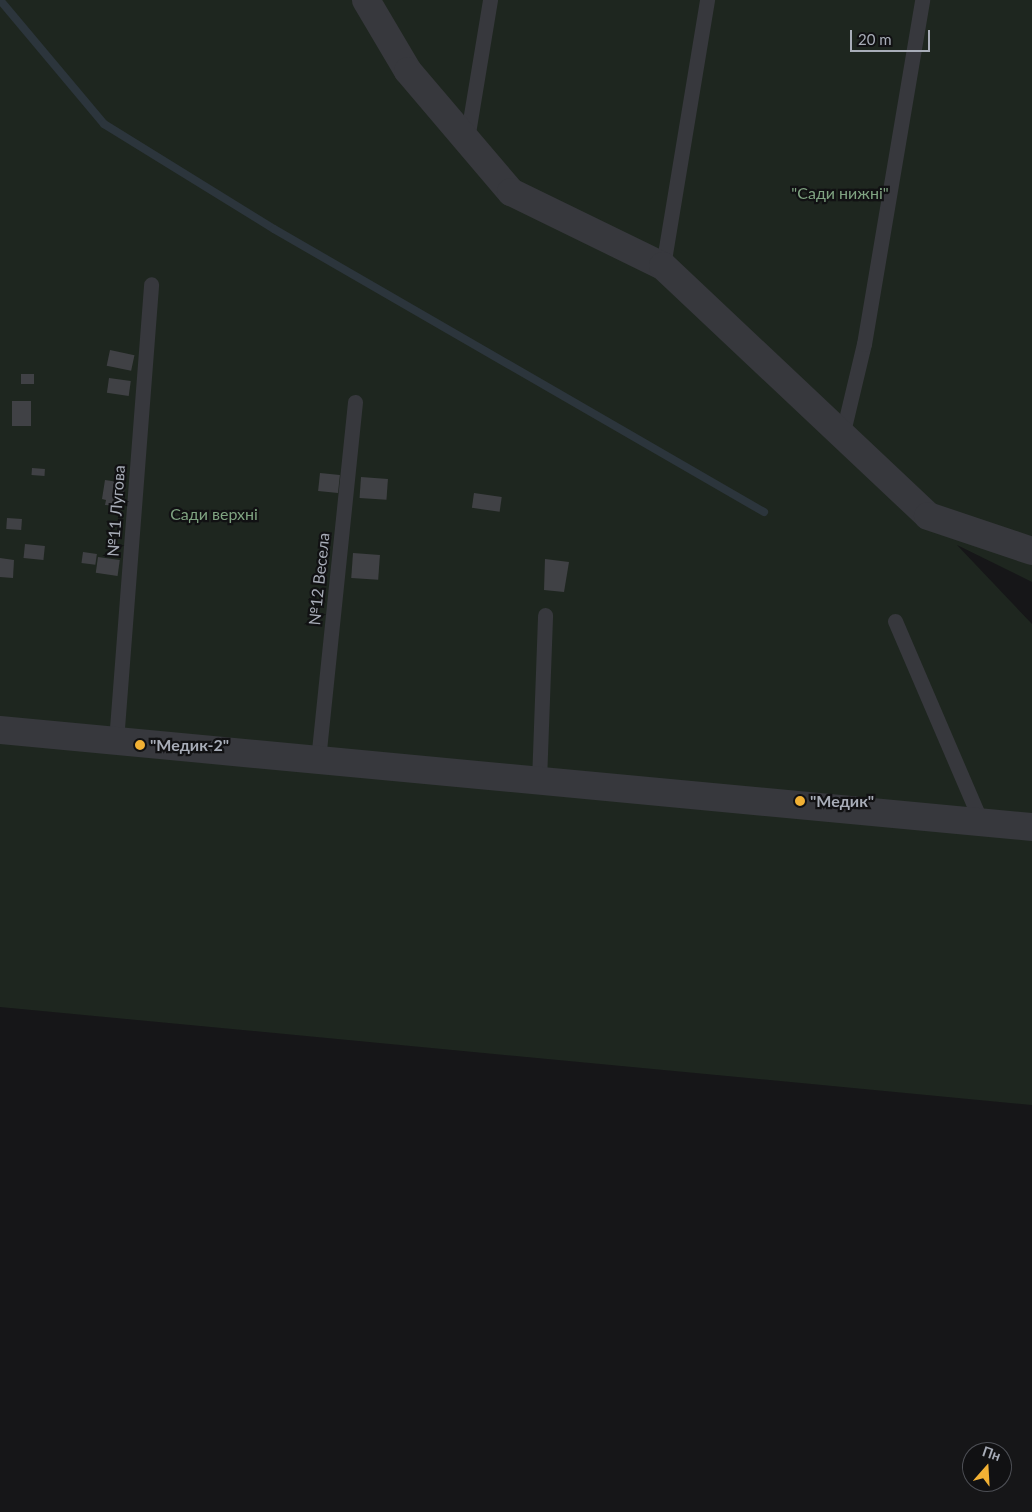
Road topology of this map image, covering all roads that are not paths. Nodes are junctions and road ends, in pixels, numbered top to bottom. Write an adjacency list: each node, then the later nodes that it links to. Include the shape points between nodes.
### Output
1 (366, 0): 5 (street, via 408,71)
2 (490, 0): 5 (lane)
3 (707, 0): 6 (lane)
4 (922, 0): 9 (lane, via 864,344)
5 (467, 139): 6 (street, via 511,192)
6 (663, 266): 9 (street)
7 (151, 284): 14 (lane, №11 Лугова)
8 (355, 402): 15 (lane, №12 Весела)
9 (842, 436): 10 (street, via 928,516)
10 (1032, 550)
11 (546, 615): 16 (lane)
12 (895, 620): 17 (lane)
13 (0, 730): 14 (street)
14 (116, 741): 15 (street)
15 (318, 760): 16 (street)
16 (539, 781): 17 (street)
17 (981, 822): 18 (street)
18 (1032, 827)

